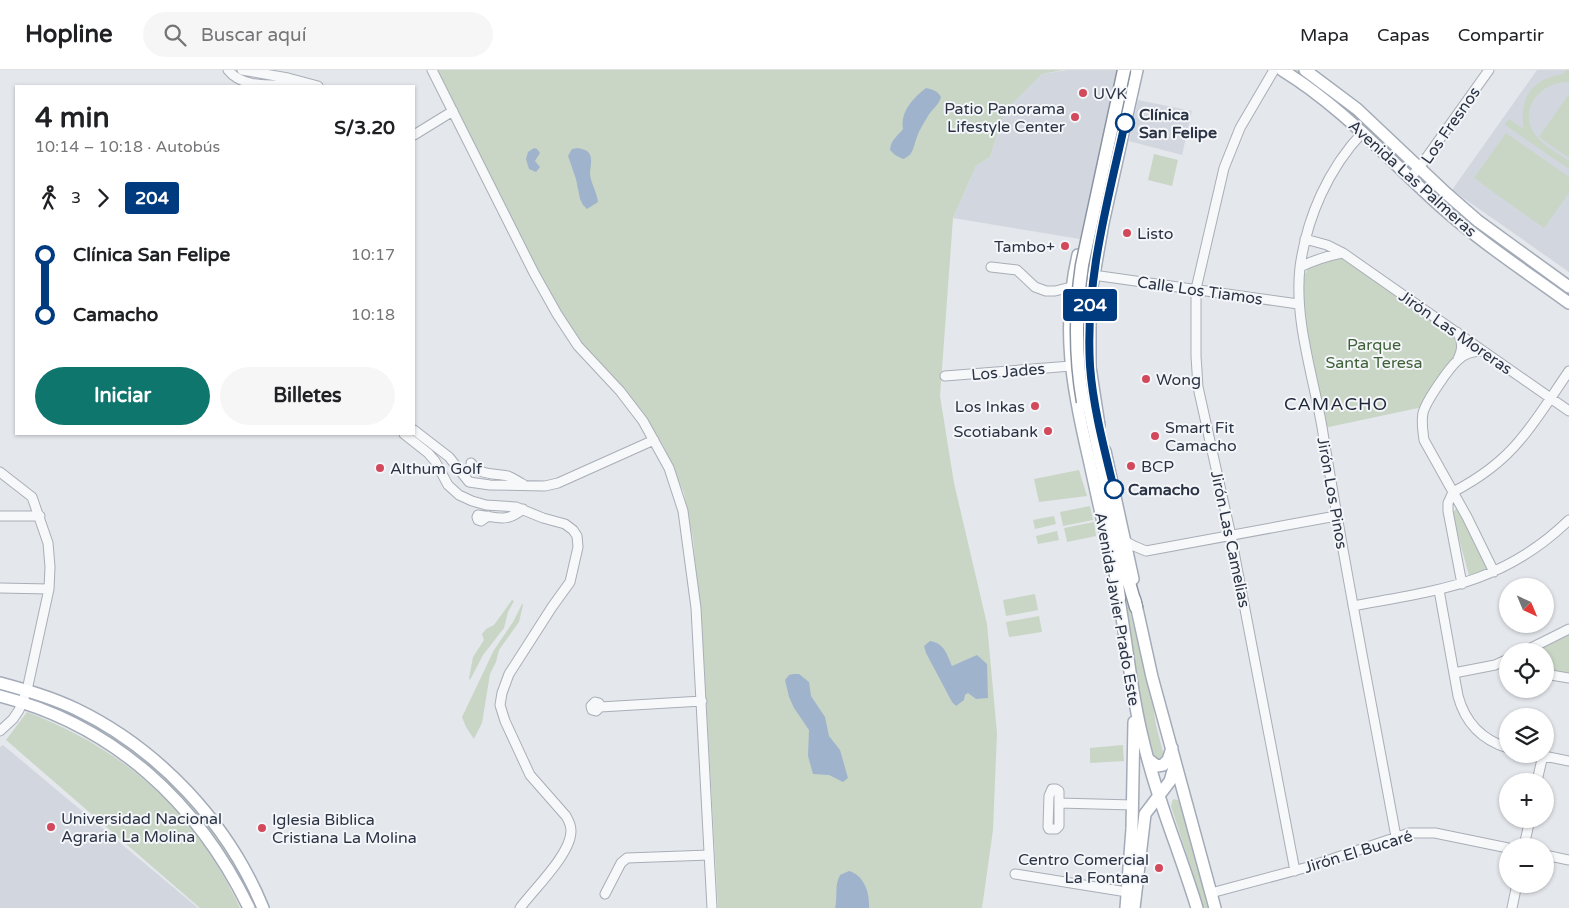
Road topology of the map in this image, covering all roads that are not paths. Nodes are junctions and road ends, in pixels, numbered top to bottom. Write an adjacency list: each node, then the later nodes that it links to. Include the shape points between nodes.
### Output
1 (228, 70): 12 (street, via 237,78)
2 (242, 70): 13 (street)
3 (432, 70): 14 (street)
4 (1120, 70): 17 (main road, Avenida Javier Prado Este)
5 (1124, 70): 41 (highway, bridge, via 1078,297 1077,358)
6 (1132, 70): 41 (highway, via 1087,284 1083,330)
7 (1137, 70): 18 (main road, Avenida Javier Prado Este)
8 (1274, 70): 31 (street, Jirón Las Camelias, via 1230,151)
9 (1282, 70): 15 (main road, Avenida Las Palmeras)
10 (1305, 70): 19 (main road, Avenida Las Palmeras, via 1357,109)
11 (1486, 71): 21 (street, Los Fresnos)
12 (275, 85)
13 (314, 85)
14 (453, 111): 16 (street); 45 (street, via 557,314 578,346 620,391)
15 (1363, 132): 20 (main road, Avenida Las Palmeras); 23 (street, Jirón Los Pinos, via 1328,178)
16 (415, 134)
17 (1106, 134): 18 (main road, via 1115,133); 25 (main road, Avenida Javier Prado Este)
18 (1121, 139): 28 (main road, Avenida Javier Prado Este)
19 (1406, 155): 20 (main road, via 1404,164); 21 (main road, Avenida Las Palmeras)
20 (1397, 165): 22 (main road, Avenida Las Palmeras)
21 (1419, 168): 22 (street, Los Fresnos); 30 (main road, Avenida Las Palmeras, via 1478,221)
22 (1410, 178): 32 (main road, Avenida Las Palmeras, via 1470,231)
23 (1305, 239): 24 (street, Jirón Las Moreras); 27 (street, Jirón Los Pinos)
24 (1343, 253): 27 (street, via 1328,255); 34 (street, Jirón Las Moreras)
25 (1076, 266): 28 (street, Calle Los Tiamos); 29 (main road, Avenida Javier Prado Este)
26 (991, 267): 29 (street, via 1017,270 1036,287 1046,291)
27 (1300, 267): 33 (street, Jirón Los Pinos)
28 (1093, 275): 31 (street, Calle Los Tiamos); 57 (main road, Avenida Javier Prado Este, via 1091,375)
29 (1071, 287): 37 (main road, Avenida Javier Prado Este)
30 (1569, 287)
31 (1196, 289): 33 (street, Calle Los Tiamos); 56 (street, Jirón Las Camelias, via 1198,387)
32 (1569, 303)
33 (1298, 304): 54 (street, Jirón Los Pinos)
34 (1456, 331): 35 (street, Jirón Las Moreras); 36 (street, via 1462,350)
35 (1483, 351): 36 (street, via 1474,351); 40 (street, Jirón Las Moreras)
36 (1458, 360): 49 (street, via 1426,406 1422,426 1424,440)
37 (1071, 366): 39 (street, Los Jades); 63 (main road, Avenida Javier Prado Este)
38 (1569, 371): 40 (street)
39 (945, 376)
40 (1550, 398): 42 (street, Jirón Las Moreras); 49 (street, via 1513,448 1474,481)
41 (1085, 402): 63 (highway); 64 (highway)
42 (1569, 411)
43 (415, 431): 48 (street, via 449,457 469,482)
44 (405, 435): 50 (street, via 435,461 448,485 458,495 472,501)
45 (654, 440): 48 (street, via 558,484); 77 (street, via 669,468 683,511 696,608)
46 (471, 463): 48 (street, via 480,472 510,477)
47 (0, 472): 52 (street, via 32,497)
48 (523, 484)
49 (1453, 492): 58 (street); 59 (street, via 1448,511)
50 (523, 509): 53 (street, via 505,519); 104 (street, via 565,524 577,536 578,547 570,582 514,666 500,705 530,775 566,816 571,830 565,852)
51 (0, 516): 52 (street)
52 (40, 516): 61 (street, via 48,544)
53 (488, 516)
54 (1336, 516): 56 (street); 65 (street, Jirón Los Pinos)
55 (1569, 520): 58 (street, via 1529,553)
56 (1232, 536): 57 (street, via 1146,551); 96 (street, Jirón Las Camelias)
57 (1125, 541): 64 (main road, Avenida Javier Prado Este)
58 (1494, 572): 59 (street)
59 (1462, 584): 62 (street)
60 (0, 588): 61 (street)
61 (49, 589): 75 (street)
62 (1439, 590): 65 (street); 71 (street)
63 (1119, 598): 79 (main road, Avenida Javier Prado Este)
64 (1136, 606): 83 (main road, Avenida Javier Prado Este)
65 (1353, 606): 91 (street, Jirón Los Pinos)
66 (1569, 629): 67 (street)
67 (1541, 643)
68 (1499, 663): 69 (street)
69 (1495, 665): 70 (street); 71 (street)
70 (1499, 666)
71 (1454, 674): 82 (street, via 1460,703 1470,723 1484,737)
72 (1554, 676): 73 (street)
73 (1569, 678)
74 (0, 683): 75 (main road)
75 (28, 690): 78 (street); 103 (main road, via 107,726 173,777 227,842)
76 (0, 696): 78 (main road)
77 (702, 701): 80 (street); 93 (street)
78 (23, 702): 81 (street, via 13,719); 102 (main road, via 83,728 132,760 160,784 206,835)
79 (1135, 706): 85 (main road, Avenida Javier Prado Este); 90 (main road)
80 (600, 707)
81 (0, 731)
82 (1499, 744)
83 (1172, 748): 85 (main road, via 1163,766); 87 (main road, Avenida Javier Prado Este)
84 (1554, 758): 86 (street)
85 (1148, 759): 88 (main road, Avenida Javier Prado Este)
86 (1569, 761)
87 (1176, 762): 88 (main road, via 1170,781); 99 (main road, Avenida Javier Prado Este)
88 (1159, 796): 107 (main road, via 1143,820); 108 (main road, Avenida Javier Prado Este)
89 (1059, 803): 90 (street)
90 (1133, 805): 98 (main road)
91 (1396, 837): 92 (street, Jirón El Bucaré, via 1428,833); 96 (street, Jirón El Bucaré)
92 (1499, 846)
93 (709, 855): 101 (street, via 627,858 621,863); 105 (street)
94 (1554, 857): 95 (street)
95 (1569, 860)
96 (1295, 871): 99 (street, Jirón El Bucaré)
97 (1015, 874): 98 (street)
98 (1127, 892): 106 (main road)
99 (1211, 893): 109 (main road, Avenida Javier Prado Este)
100 (1515, 893): 110 (street)
101 (605, 894)
102 (249, 908)
103 (262, 908)
104 (520, 908)
105 (712, 908)
106 (1126, 908)
107 (1134, 908)
108 (1197, 908)
109 (1215, 908)
110 (1512, 908)

